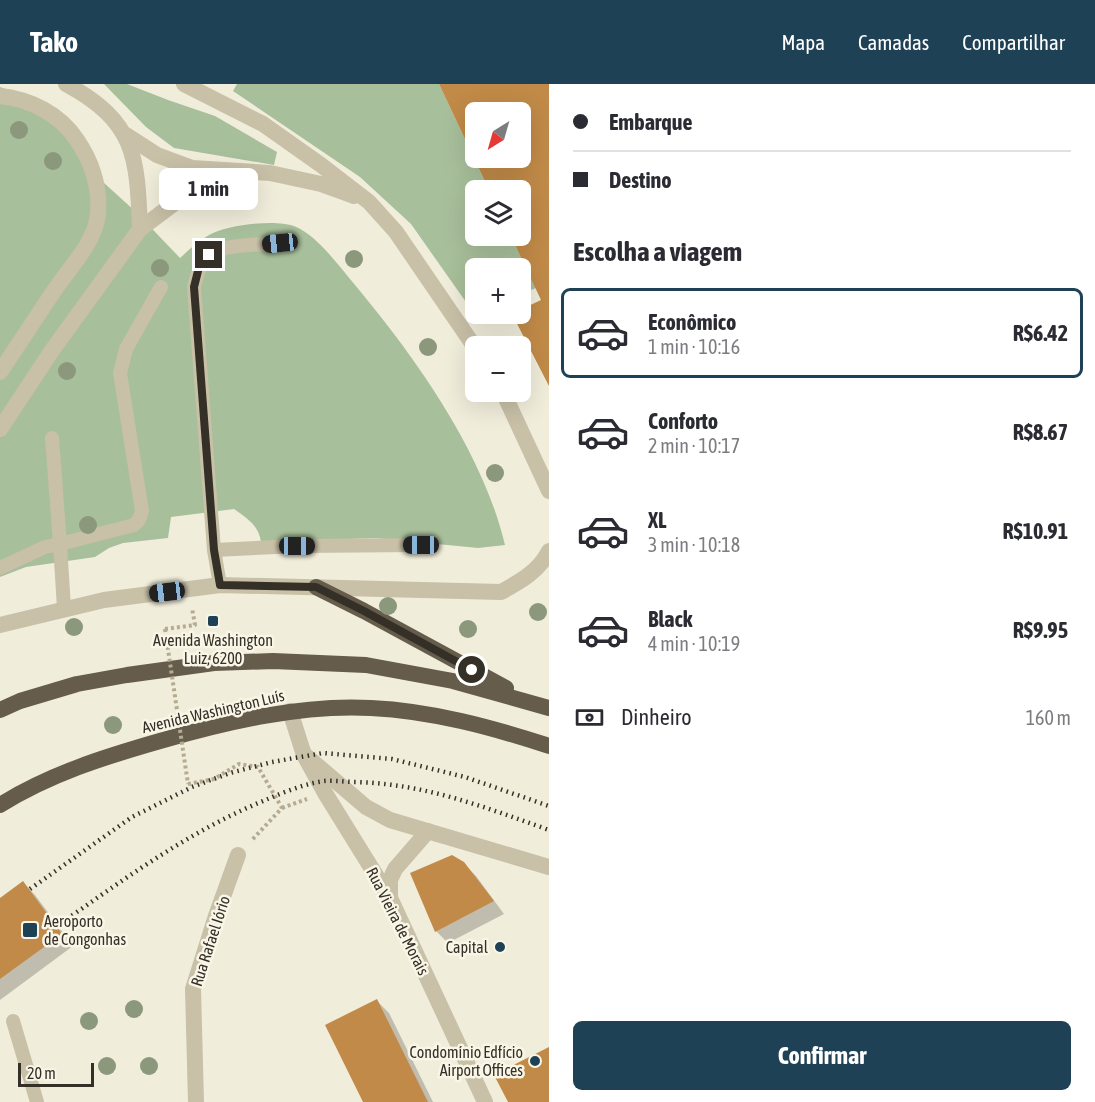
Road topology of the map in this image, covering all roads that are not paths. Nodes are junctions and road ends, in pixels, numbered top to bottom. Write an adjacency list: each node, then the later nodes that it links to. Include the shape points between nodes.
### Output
1 (66, 84): 4 (street, via 108,112)
2 (184, 84): 6 (street, via 263,124)
3 (0, 96): 11 (street, via 39,106 74,136 90,159 97,186 98,215 89,241)
4 (126, 135): 5 (street, via 172,162 192,168); 7 (street, via 138,174)
5 (236, 171): 6 (street, via 270,172 321,184); 7 (street, via 204,181)
6 (369, 202): 10 (street, via 396,232)
7 (140, 229): 13 (street)
8 (280, 243): 18 (lane, via 219,249 199,267 194,287)
9 (161, 287): 16 (lane, via 126,350 120,374 142,511 139,520 134,525)
10 (467, 336)
11 (0, 372)
12 (508, 402): 15 (street)
13 (0, 429)
14 (52, 438): 16 (lane)
15 (549, 491)
16 (60, 544): 20 (lane); 23 (lane)
17 (421, 545): 18 (lane)
18 (214, 550): 21 (lane)
19 (549, 551): 22 (street, via 527,577 501,592)
20 (0, 568)
21 (220, 585): 22 (street); 23 (street)
22 (316, 587): 25 (highway)
23 (64, 608): 24 (street)
24 (0, 625)
25 (541, 705): 26 (highway, Avenida Washington Luís, via 453,681 366,665 273,661 214,663 76,684)
26 (0, 710)
27 (290, 711): 28 (highway, Avenida Washington Luís, via 370,708 440,716); 29 (street, Rua Vieira de Morais); 30 (highway, Avenida Washington Luís, via 200,729 76,766)
28 (549, 746)
29 (304, 754): 31 (street, via 372,810 390,820); 34 (street, Rua Vieira de Morais)
30 (0, 806)
31 (428, 831): 33 (street); 34 (street, via 395,869 390,880)
32 (238, 855): 37 (street, Rua Rafael Iório, via 193,989)
33 (549, 867)
34 (390, 898): 38 (street, Rua Vieira de Morais)
35 (13, 1021): 36 (lane)
36 (37, 1102)
37 (196, 1102)
38 (485, 1102)

